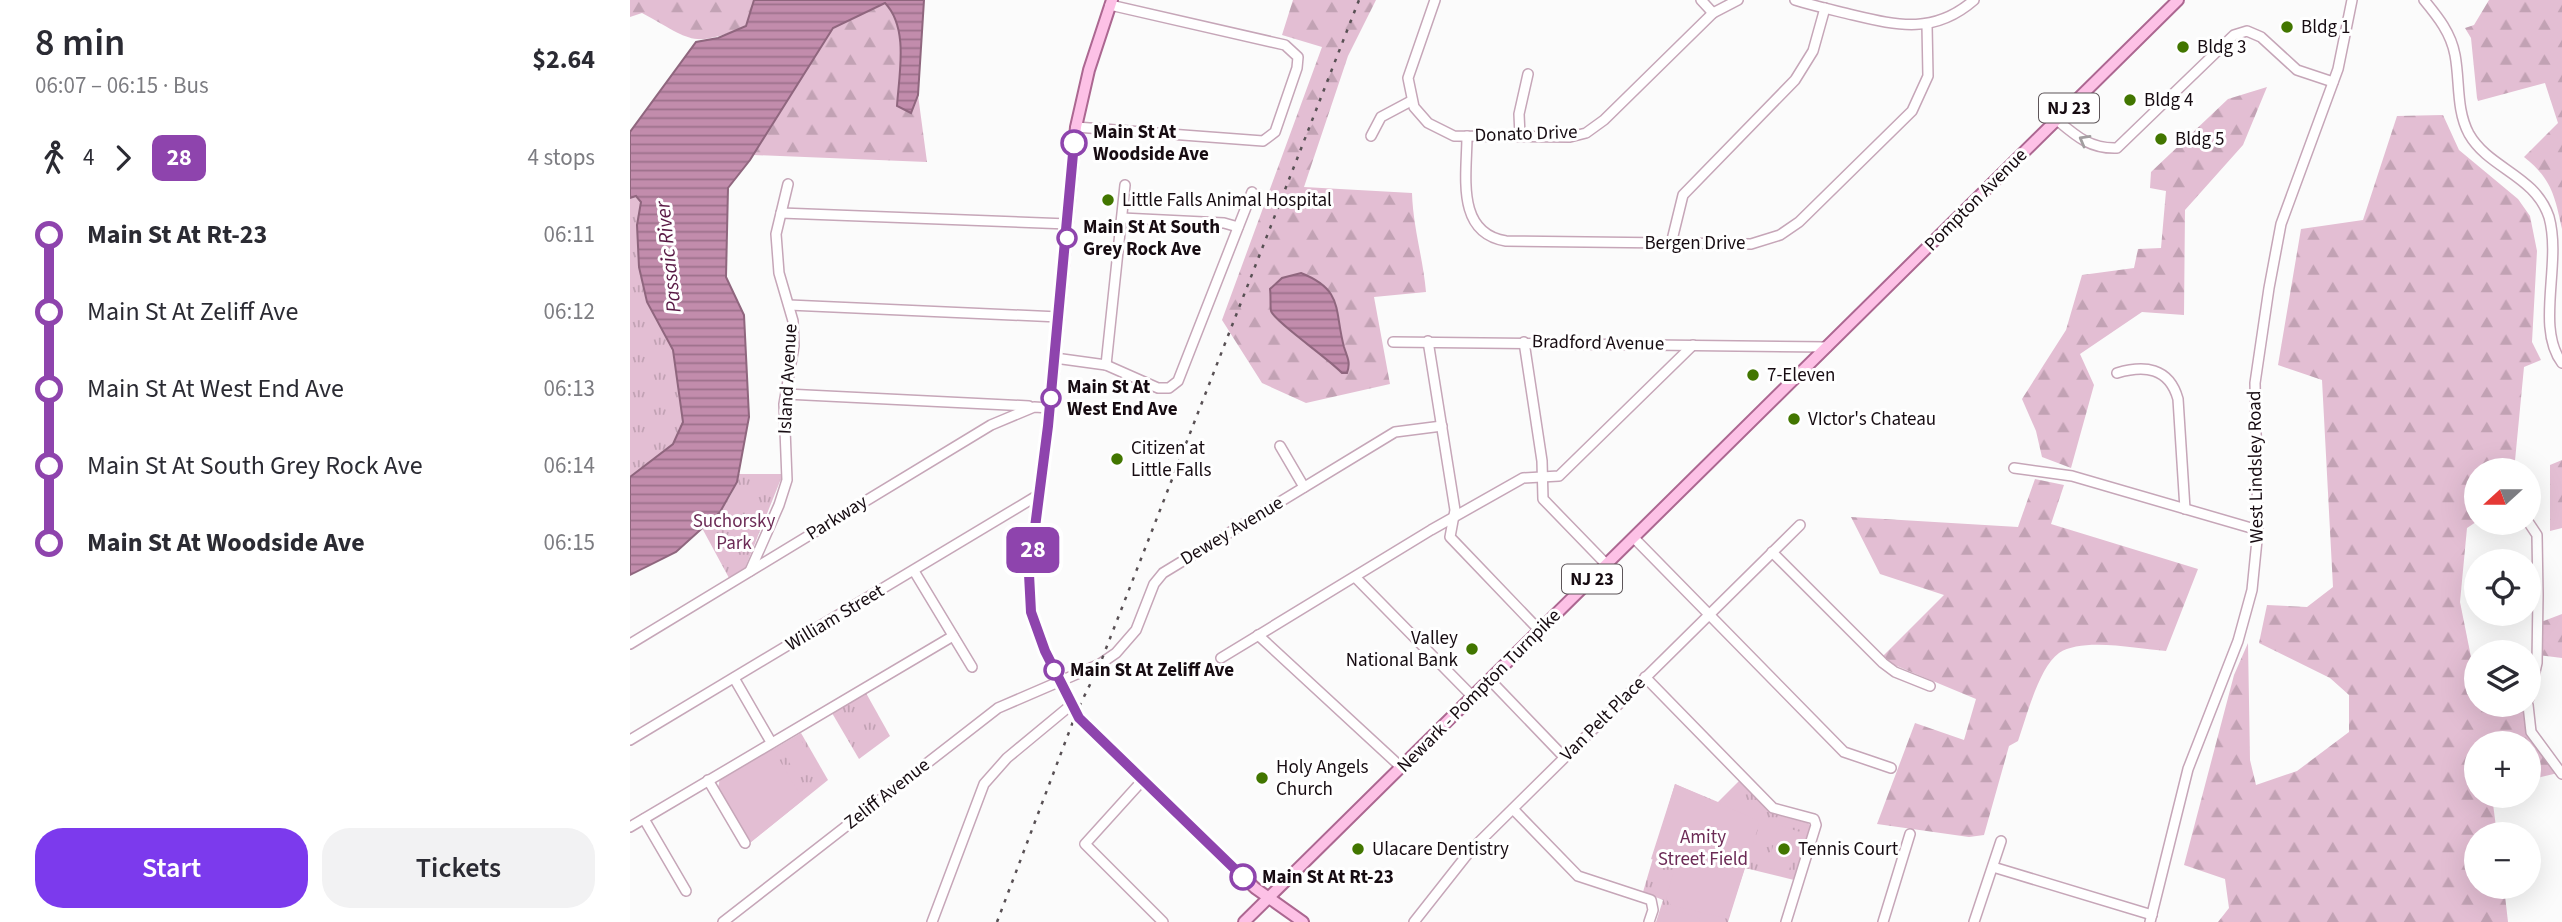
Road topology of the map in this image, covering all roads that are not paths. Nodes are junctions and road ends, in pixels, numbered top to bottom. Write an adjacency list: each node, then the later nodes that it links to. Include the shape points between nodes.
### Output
1 (1435, 0): 15 (street, via 1409,70)
2 (1701, 0): 11 (street)
3 (1738, 0): 11 (street, Donato Drive)
4 (1795, 0): 10 (street)
5 (1974, 0): 12 (street)
6 (2178, 0): 16 (main road, Pompton Avenue / NJ 23)
7 (2424, 0): 37 (street, via 2452,42 2468,132 2481,149 2528,184 2545,206 2555,262 2549,330)
8 (1111, 2): 17 (main road); 17 (street, via 1290,47 1298,57 1297,68 1278,125 1270,138 1259,141)
9 (2350, 3): 14 (street, West Lindsley Road, via 2346,41)
10 (1825, 8): 12 (street, via 1897,25); 28 (street, via 1817,41 1802,71 1682,195)
11 (1713, 13): 20 (street, Donato Drive, via 1595,127 1570,136)
12 (1927, 25): 28 (street, Bergen Drive, via 1928,76 1912,111 1800,222 1752,244)
13 (1528, 74): 20 (street, via 1519,114)
14 (2333, 82): 16 (street, one-way to 16, via 2297,69 2261,37 2247,31 2234,35 2117,148 2081,141); 53 (street, West Lindsley Road, via 2281,224 2271,277 2255,383)
15 (1412, 101): 18 (street, via 1381,117); 19 (street, Donato Drive, via 1434,128 1447,135)
16 (2056, 120): 35 (main road, Pompton Avenue / NJ 23)
17 (1076, 127): 26 (main road)
18 (1371, 136)
19 (1467, 136): 20 (street, Donato Drive); 28 (street, Bergen Drive, via 1467,209 1476,225 1491,237)
20 (1520, 136)
21 (788, 184): 24 (street, Island Avenue)
22 (1125, 185): 25 (street)
23 (1252, 191): 27 (street)
24 (781, 213): 26 (street); 29 (street, Island Avenue, via 777,261)
25 (1122, 218): 27 (street); 38 (street)
26 (1068, 224): 30 (main road)
27 (1238, 227): 38 (street, via 1178,381 1169,388 1158,388)
28 (1671, 244)
29 (789, 305): 30 (street); 41 (street, Island Avenue, via 794,346)
30 (1059, 317): 36 (main road)
31 (1428, 341): 32 (street, Bradford Avenue); 33 (street, Bradford Avenue); 44 (street)
32 (1393, 342)
33 (1524, 342): 34 (street, Bradford Avenue); 47 (street)
34 (1693, 345): 35 (street, Bradford Avenue); 47 (street, via 1564,472)
35 (1827, 347): 39 (main road, Pompton Avenue / NJ 23)
36 (1055, 358): 38 (street); 43 (main road)
37 (2562, 363)
38 (1106, 365)
39 (1804, 370): 55 (main road, Newark - Pompton Turnpike / NJ 23)
40 (2117, 373): 50 (street, via 2150,368 2174,387)
41 (786, 394): 42 (street); 58 (street, Island Avenue, via 787,480)
42 (1034, 407): 43 (street, Parkway); 58 (street, Parkway, via 973,435)
43 (1049, 408): 49 (main road)
44 (1442, 426): 48 (street, Dewey Avenue, via 1395,432); 51 (street)
45 (1280, 446): 48 (street)
46 (2014, 468): 50 (street, via 2073,476)
47 (1542, 478): 51 (street, via 1522,478); 57 (street, via 1546,505)
48 (1304, 488): 71 (street, Dewey Avenue, via 1163,573 1136,629 1116,653)
49 (1040, 494): 59 (street, William Street); 71 (main road, via 1029,595 1036,627)
50 (2185, 509): 53 (street)
51 (1455, 516): 60 (street); 62 (street, via 1453,542)
52 (1800, 525): 56 (street, Van Pelt Place)
53 (2258, 530): 94 (street, West Lindsley Road, via 2249,607 2191,761)
54 (2537, 536): 65 (street)
55 (1634, 538): 57 (main road, Newark - Pompton Turnpike / NJ 23); 61 (street)
56 (1772, 552): 61 (street, Van Pelt Place); 73 (street, via 1883,663)
57 (1606, 565): 62 (main road, Newark - Pompton Turnpike / NJ 23)
58 (750, 571): 66 (street, Parkway)
59 (914, 571): 64 (street); 70 (street, William Street)
60 (1355, 577): 63 (street); 74 (street)
61 (1709, 615): 69 (street, Van Pelt Place); 81 (street, via 1844,752)
62 (1540, 631): 72 (main road, Newark - Pompton Turnpike / NJ 23)
63 (1258, 635): 67 (street); 80 (street)
64 (953, 636): 68 (street); 78 (street)
65 (2537, 640)
66 (630, 644)
67 (1221, 658)
68 (972, 667)
69 (1645, 677): 79 (street, Van Pelt Place); 102 (street, via 1773,808 1814,819 1816,825)
70 (734, 678): 77 (street, William Street); 78 (street)
71 (1059, 680): 75 (main road); 95 (street, Zeliff Avenue, via 998,708)
72 (1490, 680): 74 (main road, Newark - Pompton Turnpike / NJ 23); 79 (street)
73 (1930, 686)
74 (1473, 697): 80 (main road, Newark - Pompton Turnpike / NJ 23)
75 (1071, 705): 84 (main road); 96 (street, via 1007,758 984,784)
76 (2529, 717): 82 (street, via 2531,732)
77 (630, 740)
78 (772, 742): 83 (street)
79 (1564, 757): 85 (street, Van Pelt Place)
80 (1402, 768): 93 (main road, Newark - Pompton Turnpike / NJ 23)
81 (1891, 768)
82 (2562, 774)
83 (708, 780): 86 (street); 90 (street)
84 (1142, 782): 93 (main road); 97 (street, via 1086,841)
85 (1513, 809): 100 (street, Van Pelt Place, via 1470,851); 101 (street, via 1578,876 1651,900)
86 (644, 819): 87 (street); 92 (street)
87 (630, 827)
88 (1910, 834): 103 (street)
89 (2001, 841): 91 (street)
90 (745, 843)
91 (1993, 867): 94 (street); 104 (street)
92 (686, 891)
93 (1266, 898): 98 (main road, Newark - Pompton Turnpike / NJ 23); 99 (main road)
94 (2151, 919)
95 (723, 922)
96 (932, 922)
97 (1163, 922)
98 (1244, 922)
99 (1303, 922)
100 (1414, 922)
101 (1649, 922)
102 (1786, 922)
103 (1883, 922)
104 (1974, 922)

